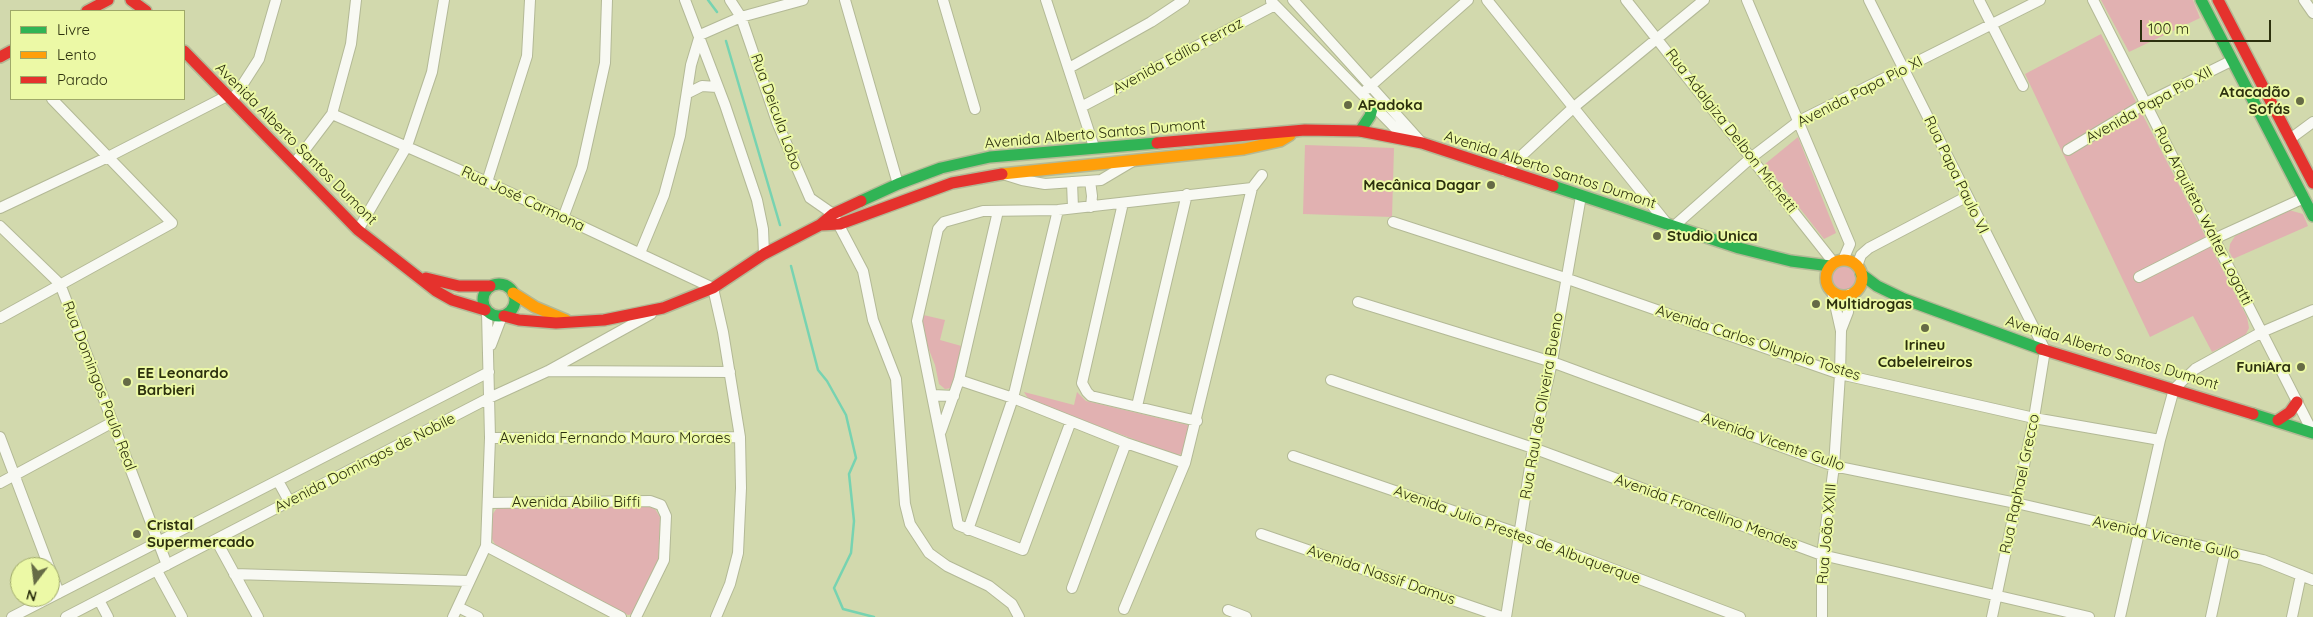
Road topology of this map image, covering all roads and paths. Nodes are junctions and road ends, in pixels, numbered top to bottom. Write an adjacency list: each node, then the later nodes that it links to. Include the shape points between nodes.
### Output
1 (108, 0): 28 (street)
2 (276, 0): 43 (street, via 259,59)
3 (356, 0): 50 (street, via 351,44)
4 (444, 0): 58 (street, via 432,72)
5 (530, 0): 72 (street, via 527,56)
6 (607, 0): 90 (street, via 605,63 582,167)
7 (686, 0): 32 (street)
8 (730, 0): 30 (street, Rua Deicula Lobo)
9 (803, 0): 30 (street)
10 (845, 0): 75 (street)
11 (943, 0): 49 (street)
12 (1046, 0): 36 (street)
13 (1184, 0): 36 (street)
14 (1293, 0): 38 (street)
15 (1468, 0): 38 (street)
16 (1487, 0): 48 (street)
17 (1626, 0): 33 (street, Rua Adalgiza Delbon Michetti)
18 (1704, 0): 33 (street)
19 (1748, 0): 51 (street)
20 (1869, 0): 37 (street, Rua Papa Paulo VI)
21 (1979, 0): 31 (street)
22 (2040, 0): 31 (street, Avenida Papa Pio XI)
23 (2093, 0): 45 (street, Rua Arquiteto Walter Logatti)
24 (2201, 0): 35 (street)
25 (2218, 0): 56 (street)
26 (2304, 0): 29 (street)
27 (1272, 2): 42 (street); 47 (street, Avenida Edílio Ferraz)
28 (89, 10)
29 (2313, 13)
30 (741, 17): 32 (street); 88 (street, Rua Deicula Lobo, via 777,122 810,198)
31 (1992, 25): 37 (street, Avenida Papa Pio XI); 39 (street)
32 (700, 35): 40 (street); 41 (street, via 691,66)
33 (1658, 37): 48 (street); 63 (street, Rua Adalgiza Delbon Michetti)
34 (185, 52): 43 (street, Avenida Alberto Santos Dumont)
35 (2231, 61): 45 (street, Avenida Papa Pio XII); 81 (street)
36 (1069, 68): 47 (street)
37 (1904, 70): 51 (street, Avenida Papa Pio XI); 80 (street, Rua Papa Paulo VI)
38 (1372, 85): 42 (street); 57 (street)
39 (2023, 86)
40 (717, 87): 41 (street, via 702,86); 99 (street, via 757,200)
41 (688, 93): 98 (street, via 664,195)
42 (1362, 93): 46 (street)
43 (230, 99): 62 (street); 65 (street, Avenida Alberto Santos Dumont)
44 (53, 100): 62 (street)
45 (2146, 103): 60 (street, Avenida Papa Pio XII); 97 (street, Rua Arquiteto Walter Logatti)
46 (1373, 105): 54 (street); 55 (street)
47 (1081, 107): 59 (street)
48 (1574, 107): 68 (street); 95 (street)
49 (975, 109)
50 (332, 114): 58 (street, Rua José Carmona); 65 (street)
51 (1799, 121): 63 (street, Avenida Papa Pio XI); 101 (street, via 1850,244)
52 (2313, 122): 56 (street)
53 (1296, 130): 54 (street, Avenida Alberto Santos Dumont); 59 (street, Avenida Alberto Santos Dumont); 64 (street, Avenida Alberto Santos Dumont, via 1280,140 1244,149)
54 (1360, 131): 55 (street, Avenida Alberto Santos Dumont)
55 (1406, 139): 57 (street, Avenida Alberto Santos Dumont)
56 (2290, 139): 74 (street)
57 (1422, 143): 68 (street, Avenida Alberto Santos Dumont)
58 (407, 146): 72 (street, Rua José Carmona); 96 (street)
59 (1094, 147): 61 (street, Avenida Alberto Santos Dumont); 66 (street)
60 (2068, 150)
61 (1040, 151): 67 (street); 75 (street, Avenida Alberto Santos Dumont, via 990,157 941,168)
62 (108, 157): 84 (street); 106 (street, via 172,223)
63 (1752, 157): 95 (street, Avenida Papa Pio XI); 101 (street, Rua Adalgiza Delbon Michetti)
64 (1135, 160): 66 (street, Avenida Alberto Santos Dumont); 71 (street)
65 (294, 164): 96 (street, Avenida Alberto Santos Dumont)
66 (1100, 164): 67 (street, Avenida Alberto Santos Dumont); 71 (street)
67 (1043, 169): 69 (street, Avenida Alberto Santos Dumont); 76 (street)
68 (1505, 171): 79 (street, Avenida Alberto Santos Dumont)
69 (1001, 173): 76 (street); 92 (street, Avenida Alberto Santos Dumont, via 952,183)
70 (1262, 175): 77 (street)
71 (1096, 180): 73 (street); 83 (street)
72 (486, 182): 90 (street, Rua José Carmona)
73 (1072, 182): 76 (street); 85 (street)
74 (2313, 183)
75 (898, 184): 88 (street, Avenida Alberto Santos Dumont)
76 (1045, 184)
77 (1252, 188): 78 (street); 141 (street)
78 (1187, 194): 82 (street); 137 (street)
79 (1581, 196): 95 (street, Avenida Alberto Santos Dumont); 105 (street, Rua Raul de Oliveira Bueno)
80 (1966, 197): 102 (street, via 1869,248 1861,255); 123 (street, Rua Papa Paulo VI)
81 (2304, 198): 89 (street); 97 (street)
82 (1124, 203): 83 (street); 137 (street, via 1082,383 1091,396)
83 (1091, 207): 85 (street)
84 (0, 208)
85 (1073, 208): 86 (street)
86 (1058, 210): 87 (street); 135 (street)
87 (998, 211): 129 (street); 132 (street, via 983,211 944,222 938,229 917,321)
88 (833, 214): 92 (street); 93 (street, Avenida Alberto Santos Dumont)
89 (2313, 216)
90 (562, 218): 98 (street, Rua José Carmona)
91 (1393, 222): 105 (street, Avenida Carlos Olympio Tostes)
92 (840, 224): 93 (street, Avenida Alberto Santos Dumont); 194 (street, via 863,271 872,320 896,379 905,504 910,524 928,553 1005,597)
93 (820, 225): 99 (street, Avenida Alberto Santos Dumont)
94 (0, 226): 106 (street, Rua Domingos Paulo Real)
95 (1671, 226): 100 (street, Avenida Alberto Santos Dumont)
96 (358, 230): 103 (street, Avenida Alberto Santos Dumont)
97 (2214, 239): 104 (street); 121 (street, Rua Arquiteto Walter Logatti)
98 (640, 253): 109 (street, Rua José Carmona)
99 (764, 254): 109 (street, Avenida Alberto Santos Dumont)
100 (1791, 261): 101 (street, Avenida Alberto Santos Dumont); 108 (street, Avenida Alberto Santos Dumont, via 1819,276)
101 (1835, 263): 102 (street); 108 (street, via 1827,272)
102 (1859, 270): 111 (street, via 1860,284); 112 (street, Avenida Alberto Santos Dumont, via 1877,286)
103 (413, 274): 107 (street, Avenida Alberto Santos Dumont, via 444,284); 116 (street, Avenida Alberto Santos Dumont, via 452,300)
104 (2138, 277)
105 (1565, 278): 124 (street, Rua Raul de Oliveira Bueno); 128 (street, Avenida Carlos Olympio Tostes)
106 (60, 284): 118 (street); 142 (street, Rua Domingos Paulo Real)
107 (490, 286): 110 (street, via 500,284); 116 (street, via 482,300)
108 (1829, 287): 111 (street, via 1841,295); 120 (street, Rua João XXIII)
109 (712, 288): 114 (street, Avenida Alberto Santos Dumont); 127 (street)
110 (513, 293): 117 (street, via 513,309); 119 (street, Avenida Alberto Santos Dumont, via 535,307)
111 (1852, 293): 112 (street, Avenida Alberto Santos Dumont); 120 (street, Rua João XXIII)
112 (1904, 299): 123 (street, Avenida Alberto Santos Dumont)
113 (1358, 302): 124 (street, Avenida Vicente Gullo)
114 (663, 308): 119 (street, Avenida Alberto Santos Dumont, via 604,320); 125 (street, Avenida Domingos de Nobile)
115 (2313, 310): 121 (street)
116 (486, 311): 117 (street, via 494,316); 122 (street)
117 (503, 316): 119 (street, Avenida Alberto Santos Dumont, via 538,322); 122 (street)
118 (0, 318)
119 (572, 322)
120 (1841, 331): 128 (street, Rua João XXIII)
121 (2262, 332): 131 (street, via 2195,369); 136 (street, Rua Arquiteto Walter Logatti)
122 (489, 348): 126 (street)
123 (2045, 350): 131 (street, Avenida Alberto Santos Dumont); 138 (street, Rua Raphael Grecco)
124 (1552, 362): 150 (street, Rua Raul de Oliveira Bueno); 153 (street, Avenida Vicente Gullo)
125 (548, 371): 127 (street); 134 (street, Avenida Domingos de Nobile)
126 (489, 372): 134 (street); 155 (street, Avenida Domingos de Nobile)
127 (730, 372): 146 (street)
128 (1840, 374): 138 (street, Avenida Carlos Olympio Tostes); 153 (street, Rua João XXIII)
129 (959, 380): 133 (street); 135 (street)
130 (1331, 380): 150 (street, Avenida Francellino Mendes)
131 (2174, 389): 139 (street, Avenida Alberto Santos Dumont); 148 (street)
132 (932, 395): 133 (street); 143 (street)
133 (954, 396): 143 (street)
134 (489, 398): 147 (street); 157 (street, Avenida Domingos de Nobile)
135 (1013, 398): 140 (street); 160 (street)
136 (2297, 402): 139 (street); 144 (street, Rua Arquiteto Walter Logatti)
137 (1137, 406): 141 (street)
138 (2034, 418): 148 (street, Avenida Carlos Olympio Tostes); 159 (street, Rua Raphael Grecco)
139 (2278, 420): 144 (street, Avenida Alberto Santos Dumont)
140 (1071, 421): 149 (street); 160 (street, via 1022,550)
141 (1197, 421): 152 (street)
142 (113, 422): 154 (street); 165 (street, Rua Domingos Paulo Real)
143 (941, 432): 160 (street, via 958,525)
144 (2313, 433)
145 (0, 437): 154 (street)
146 (740, 437): 147 (street, Avenida Fernando Mauro Moraes); 193 (street, via 738,553 730,584)
147 (490, 438): 158 (street)
148 (2160, 440): 161 (street)
149 (1126, 443): 152 (street); 176 (street)
150 (1533, 448): 163 (street, Rua Raul de Oliveira Bueno); 168 (street, Avenida Francellino Mendes)
151 (1293, 456): 163 (street, Avenida Julio Prestes de Albuquerque)
152 (1186, 463): 182 (street)
153 (1834, 466): 159 (street, Avenida Vicente Gullo); 168 (street, Rua João XXIII)
154 (15, 475): 156 (street); 169 (street)
155 (278, 481): 157 (street); 165 (street, Avenida Domingos de Nobile)
156 (0, 483)
157 (289, 501): 164 (street, Avenida Domingos de Nobile)
158 (489, 503): 166 (street); 192 (street, Avenida Abilio Biffi, via 653,501 661,505 666,516 664,560)
159 (2016, 503): 161 (street, Avenida Vicente Gullo); 178 (street, Rua Raphael Grecco)
160 (968, 530)
161 (2140, 533): 167 (street, Avenida Vicente Gullo); 202 (street)
162 (1261, 534): 196 (street, Avenida Nassif Damus)
163 (1520, 534): 197 (street, Rua Raul de Oliveira Bueno); 198 (street, Avenida Julio Prestes de Albuquerque)
164 (216, 540): 170 (street, Avenida Domingos de Nobile); 172 (street)
165 (157, 543): 170 (street, Rua Domingos Paulo Real); 177 (street, Avenida Domingos de Nobile)
166 (486, 546): 175 (street); 191 (street)
167 (2225, 552): 173 (street, Avenida Vicente Gullo, via 2264,560); 203 (street)
168 (1822, 555): 178 (street, Avenida Francellino Mendes); 199 (street, Rua João XXIII)
169 (46, 557)
170 (167, 565): 171 (street, Avenida Domingos de Nobile)
171 (157, 571): 179 (street, Avenida Domingos de Nobile); 187 (street)
172 (234, 574): 175 (street); 188 (street)
173 (2301, 575): 174 (street, Avenida Vicente Gullo); 204 (street)
174 (2313, 580)
175 (469, 581): 181 (street)
176 (1072, 588)
177 (60, 592)
178 (1996, 596): 200 (street, Rua Raphael Grecco); 201 (street, Avenida Francellino Mendes)
179 (99, 600): 185 (street, Avenida Domingos de Nobile); 186 (street)
180 (31, 607): 184 (street, Avenida Domingos de Nobile)
181 (458, 607): 189 (street); 190 (street)
182 (1124, 609)
183 (1228, 610): 195 (street)
184 (12, 617)
185 (66, 617)
186 (108, 617)
187 (182, 617)
188 (258, 617)
189 (453, 617)
190 (478, 617)
191 (621, 617)
192 (636, 617)
193 (716, 617)
194 (1019, 617)
195 (1246, 617)
196 (1502, 617)
197 (1506, 617)
198 (1740, 617)
199 (1822, 617)
200 (1992, 617)
201 (2089, 617)
202 (2120, 617)
203 (2211, 617)
204 (2292, 617)

